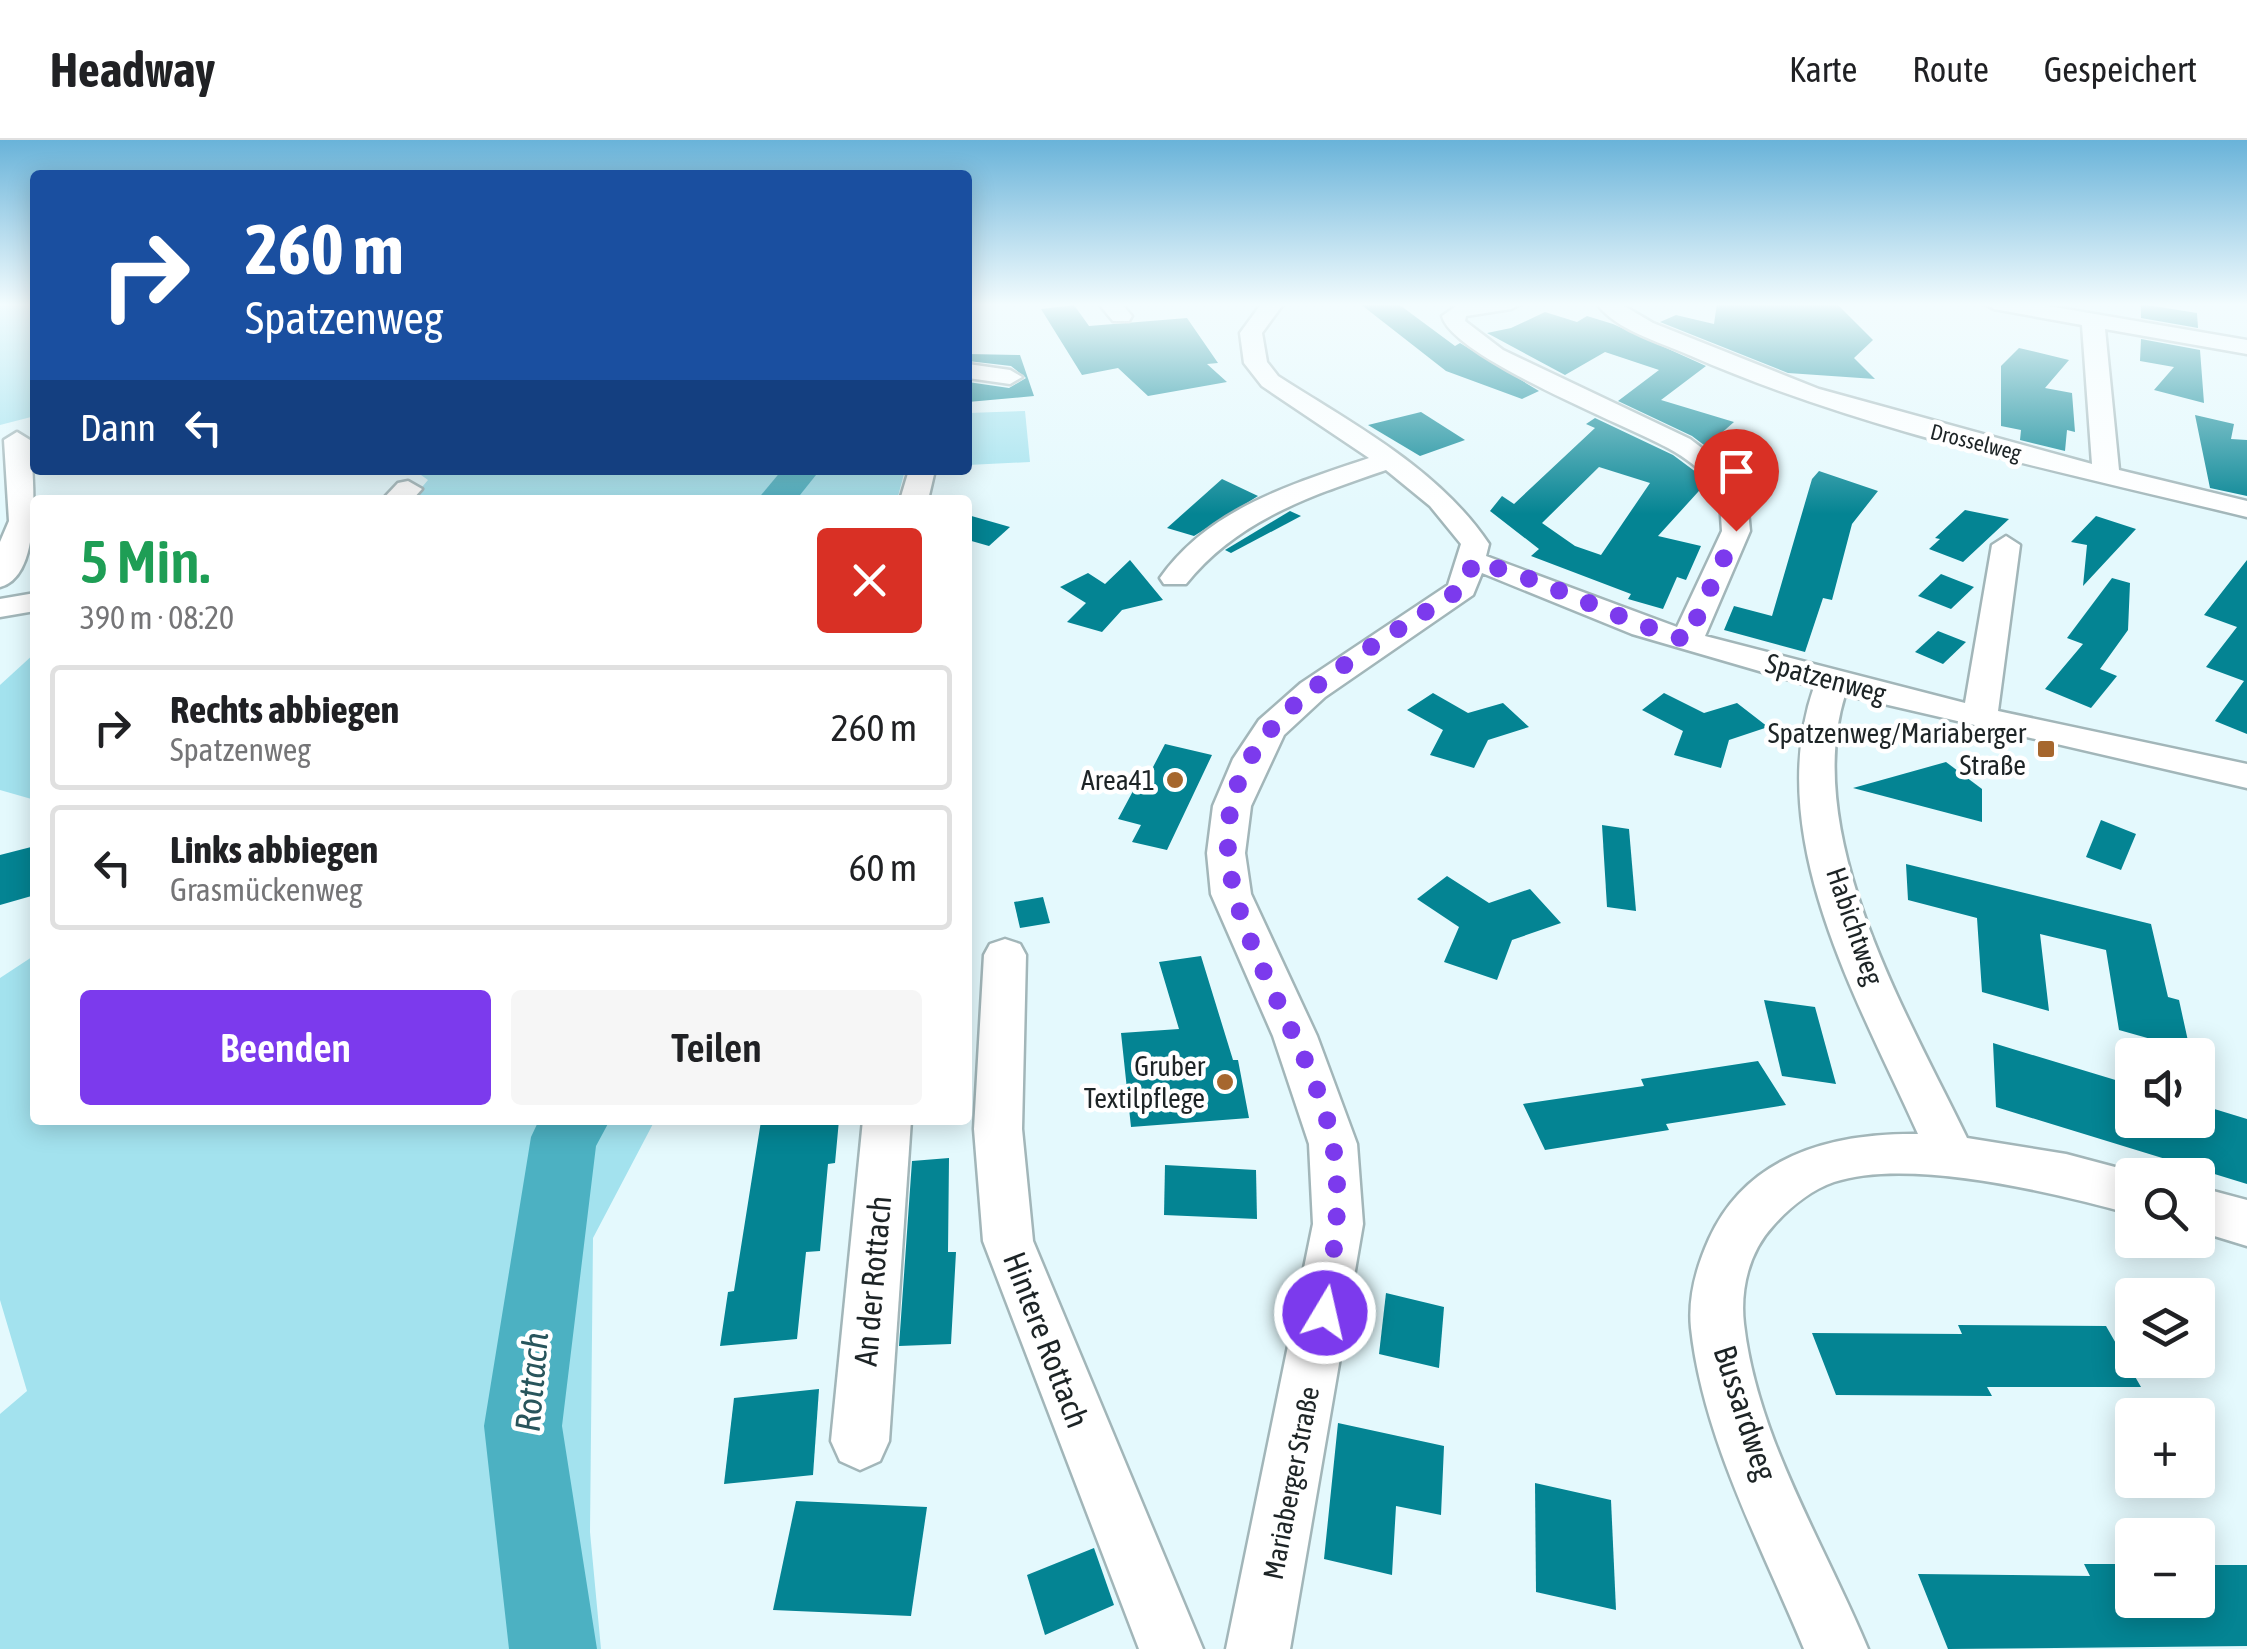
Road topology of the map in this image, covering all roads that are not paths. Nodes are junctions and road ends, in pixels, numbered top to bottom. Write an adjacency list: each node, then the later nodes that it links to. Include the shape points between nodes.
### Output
1 (985, 373): 6 (street)
2 (1264, 373): 8 (street)
3 (1533, 373): 17 (street, via 1681,444 1732,480 1736,531)
4 (1750, 373): 9 (street, Drosselweg, via 1880,417)
5 (2098, 373): 9 (street)
6 (1010, 377)
7 (18, 440): 13 (street, via 23,521)
8 (1386, 461): 12 (street, via 1467,528); 14 (street, via 1269,506 1222,532 1197,549)
9 (2106, 474): 10 (street, Drosselweg)
10 (2247, 509)
11 (2006, 545): 19 (street)
12 (1474, 562): 17 (street, Spatzenweg); 29 (street, Mariaberger Straße, via 1462,588 1313,690 1272,728 1232,806 1226,853 1232,894 1295,1036 1333,1144 1338,1224)
13 (0, 578)
14 (1175, 578)
15 (30, 603): 16 (street)
16 (0, 608)
17 (1687, 640): 18 (street, Spatzenweg)
18 (1833, 681): 19 (street, Spatzenweg); 23 (street, Habichtweg, via 1817,738 1818,806 1871,978)
19 (1980, 718): 20 (street, Spatzenweg)
20 (2247, 776)
21 (992, 976): 28 (street, Hintere Rottach, via 1008,1241)
22 (886, 1125): 27 (street, An der Rottach)
23 (1952, 1158): 24 (street, Bussardweg); 30 (street, Bussardweg, via 1852,1156 1804,1172 1762,1201 1738,1229 1719,1275 1718,1333 1747,1434)
24 (2115, 1189)
25 (2215, 1215): 26 (street)
26 (2247, 1223)
27 (860, 1441)
28 (1171, 1649)
29 (1258, 1649)
30 (1836, 1649)

